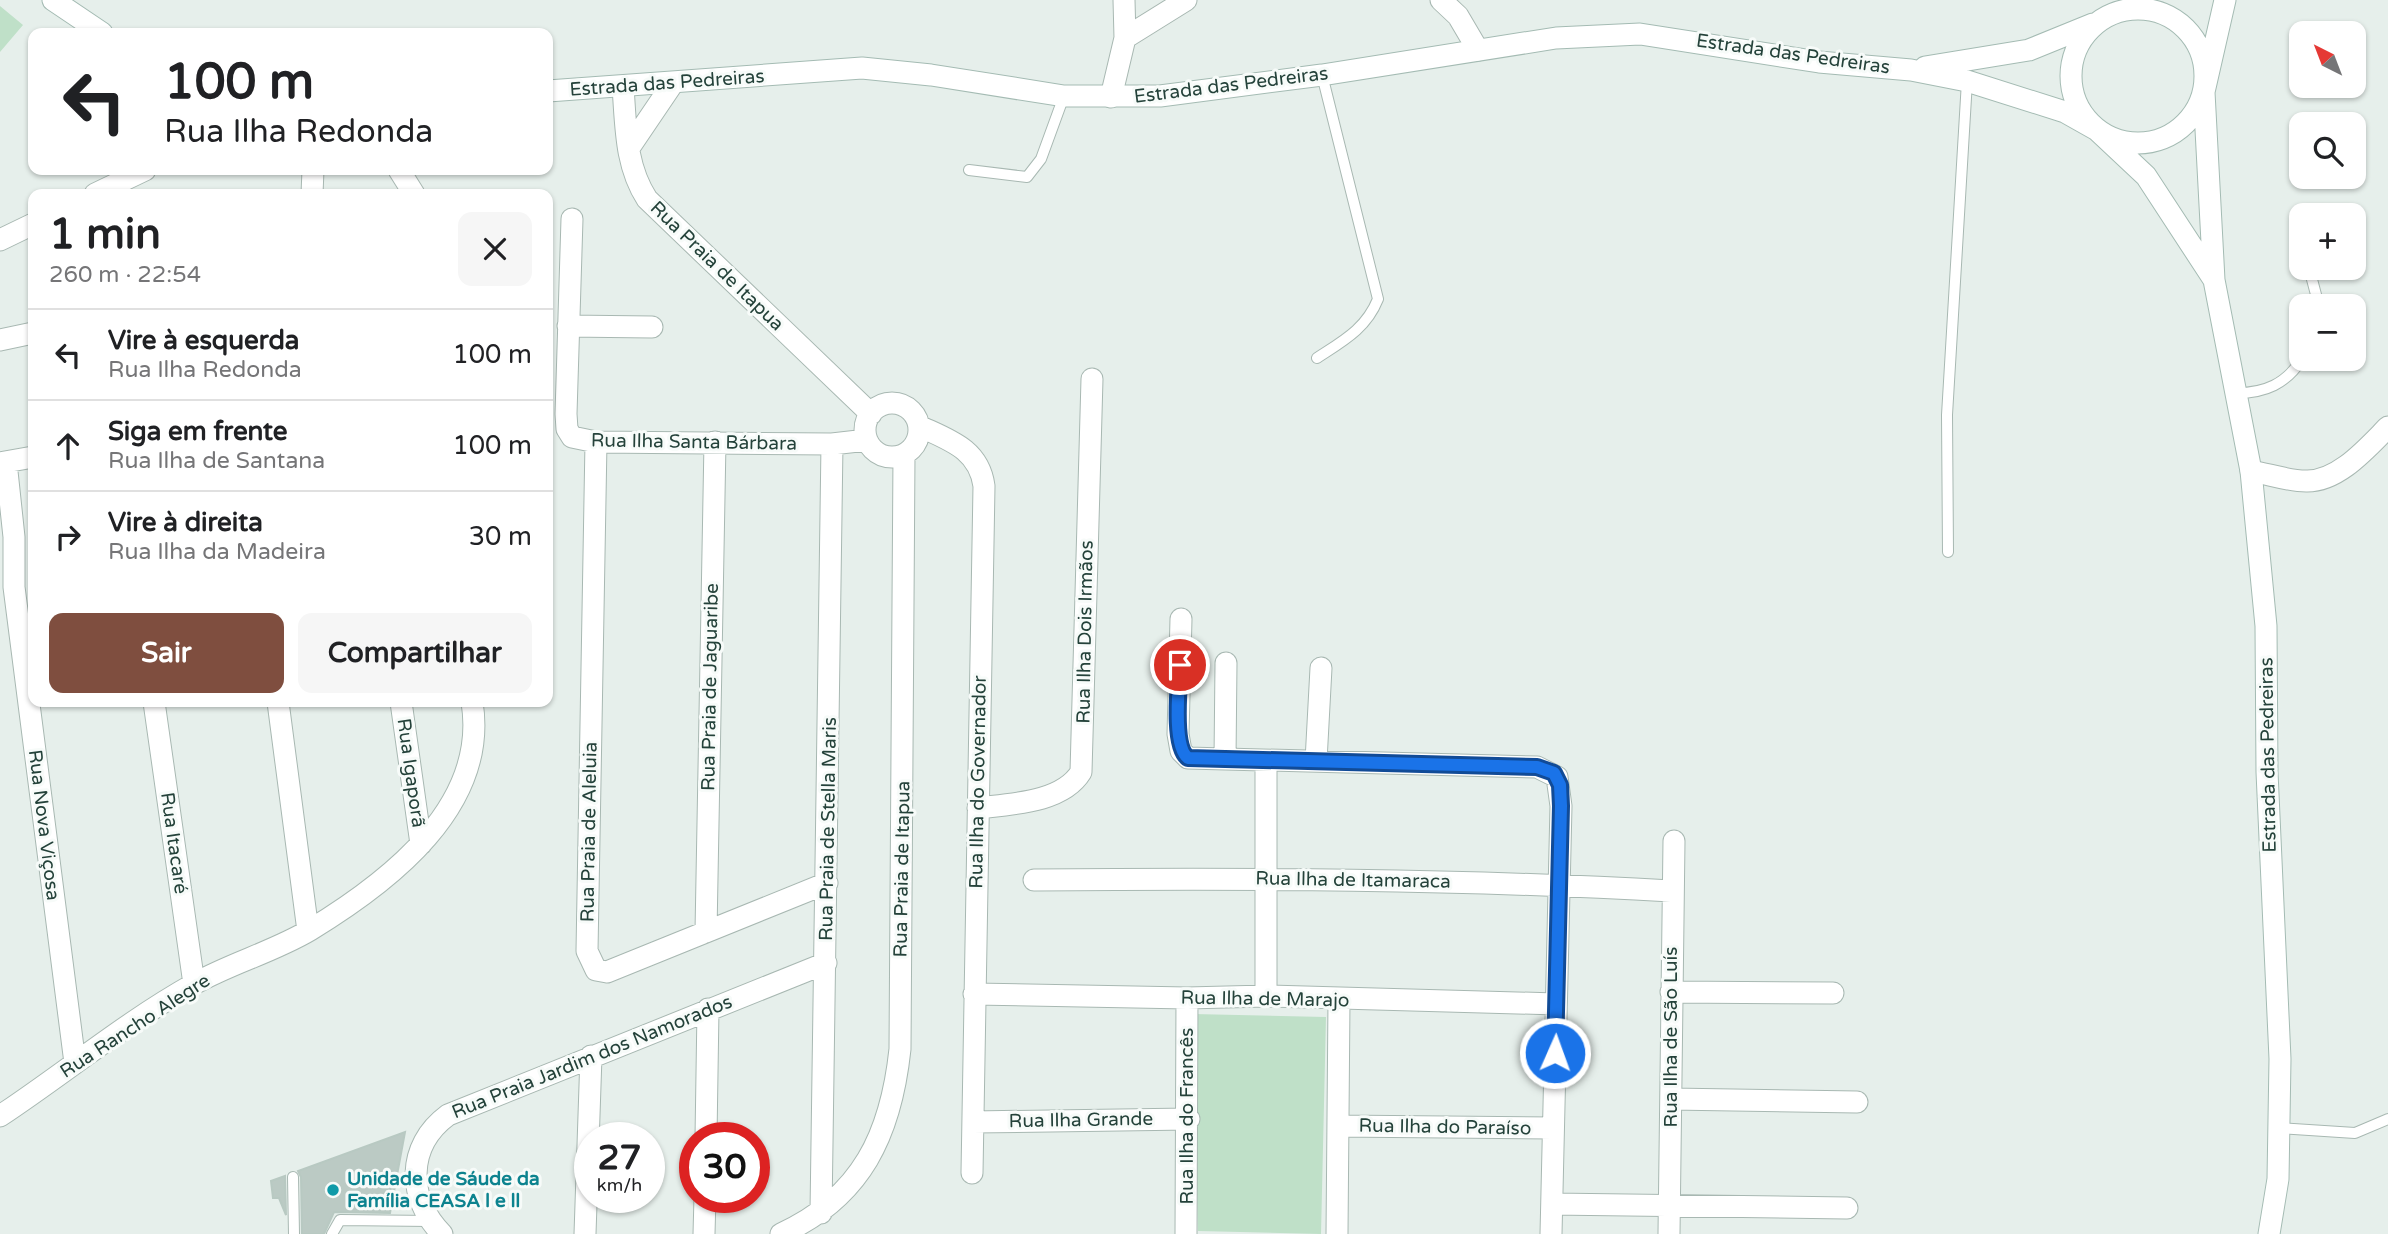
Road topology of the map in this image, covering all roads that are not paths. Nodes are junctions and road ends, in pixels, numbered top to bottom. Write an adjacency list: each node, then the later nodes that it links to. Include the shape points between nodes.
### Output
1 (53, 0): 8 (street)
2 (1124, 0): 9 (street)
3 (1185, 0): 9 (street)
4 (1441, 0): 10 (street, via 1458,16)
5 (2126, 0): 7 (street)
6 (2225, 0): 17 (street)
7 (2096, 23): 11 (street, Estrada das Pedreiras, via 2029,50); 17 (street, via 2135,8 2156,10 2175,19 2191,33 2201,51 2206,71); 20 (street, via 2073,57 2071,77 2074,97)
8 (95, 28)
9 (1125, 37): 19 (street)
10 (1478, 50): 11 (street, Estrada das Pedreiras, via 1556,38 1640,34 1819,62); 12 (street, Estrada das Pedreiras)
11 (1912, 70): 13 (street, Estrada das Pedreiras)
12 (1322, 75): 19 (street, Estrada das Pedreiras, via 1160,96); 33 (lane, via 1378,299 1371,317 1357,331)
13 (1967, 81): 20 (street, Estrada das Pedreiras, via 2065,112); 48 (lane, via 1947,415)
14 (673, 83): 15 (street, Estrada das Pedreiras); 18 (street, Estrada das Pedreiras, via 862,68); 21 (street)
15 (623, 87): 16 (street, Estrada das Pedreiras); 21 (street, Rua Praia de Itapua)
16 (553, 91)
17 (2204, 92): 20 (street, via 2188,121 2161,139 2128,142); 28 (street)
18 (1064, 96): 19 (street, Estrada das Pedreiras); 22 (lane, via 1041,159 1027,177)
19 (1111, 97)
20 (2097, 130): 28 (street, via 2146,176)
21 (629, 148): 37 (street, Rua Praia de Itapua, via 635,180 647,199)
22 (969, 170)
23 (134, 175): 24 (street)
24 (105, 189)
25 (572, 219): 29 (street, Rua Ilha Santa Bárbara)
26 (28, 226): 27 (street)
27 (0, 240)
28 (2214, 280): 36 (street, Estrada das Pedreiras)
29 (568, 326): 30 (street); 41 (street, Rua Ilha Santa Bárbara, via 567,429 575,439)
30 (652, 327)
31 (28, 334): 32 (street)
32 (0, 340)
33 (1317, 358)
34 (2289, 371): 36 (lane, via 2262,393)
35 (1093, 379): 62 (street, Rua Ilha Dois Irmãos, via 1081,772 1074,781 1042,797)
36 (2236, 393): 47 (street, Estrada das Pedreiras)
37 (871, 414): 38 (street, via 894,404 911,411); 40 (street)
38 (919, 426): 44 (street, via 916,443); 62 (street, Rua Ilha do Governador, via 963,447 983,475)
39 (2388, 426): 47 (street, via 2327,478 2306,481)
40 (867, 440): 43 (street, Rua Ilha Santa Bárbara); 44 (street, via 886,457)
41 (597, 442): 42 (street, Rua Ilha Santa Bárbara); 71 (street, Rua Praia de Aleluia, via 589,958 596,970 607,972)
42 (715, 442): 43 (street, Rua Ilha Santa Bárbara); 71 (street, Rua Praia de Jaguaribe)
43 (832, 444): 67 (street, Rua Praia de Stella Maris)
44 (904, 455): 100 (street, Rua Praia de Itapua, via 900,1049 895,1092 881,1133 859,1175)
45 (28, 458): 46 (street)
46 (3, 463): 49 (street, Rua Nova Viçosa)
47 (2251, 471): 93 (street, Estrada das Pedreiras, via 2266,626)
48 (1948, 552)
49 (16, 586): 53 (street, Rua Nova Viçosa)
50 (1181, 618): 59 (street, via 1179,744 1188,758)
51 (1226, 663): 59 (street)
52 (1321, 668): 60 (street)
53 (28, 683)
54 (31, 707): 83 (street, Rua Nova Viçosa)
55 (155, 707): 73 (street, Rua Itacaré)
56 (279, 707): 70 (street)
57 (402, 707): 64 (street, Rua Igaporã)
58 (473, 707): 64 (street, Rua Rancho Alegre, via 469,762 460,791)
59 (1215, 759): 61 (street)
60 (1316, 761): 61 (street); 68 (street, via 1549,771 1559,781)
61 (1266, 762): 65 (street)
62 (978, 807): 76 (street, Rua Ilha do Governador)
63 (1674, 841): 69 (street, Rua Ilha de São Luís)
64 (421, 844): 70 (street, Rua Rancho Alegre, via 362,894)
65 (1265, 877): 66 (street, Rua Ilha de Itamaraca); 68 (street, Rua Ilha de Itamaraca); 77 (street)
66 (1034, 880)
67 (827, 883): 71 (street, Rua Praia de Aleluia); 72 (street, Rua Praia de Stella Maris)
68 (1560, 885): 69 (street, Rua Ilha de Itamaraca); 80 (street)
69 (1671, 891): 74 (street, Rua Ilha de São Luís)
70 (308, 931): 73 (street, Rua Rancho Alegre)
71 (706, 932)
72 (826, 963): 81 (street, Rua Praia Jardim dos Namorados); 100 (street, Rua Praia de Stella Maris)
73 (194, 984): 83 (street, Rua Rancho Alegre)
74 (1671, 992): 75 (street); 84 (street, Rua Ilha de São Luís)
75 (1833, 993)
76 (974, 994): 78 (street, Rua Ilha de Marajo); 90 (street, Rua Ilha do Governador)
77 (1266, 996): 78 (street, Rua Ilha de Marajo); 79 (street, Rua Ilha de Marajo)
78 (1187, 998): 87 (street, Rua Ilha do Francês)
79 (1339, 1000): 80 (street, Rua Ilha de Marajo); 91 (street)
80 (1556, 1004): 92 (street)
81 (708, 1009): 82 (street, Rua Praia Jardim dos Namorados); 89 (street)
82 (590, 1056): 101 (street, Rua Praia Jardim dos Namorados, via 436,1124 418,1152 415,1186); 104 (street)
83 (75, 1063): 86 (street, Rua Rancho Alegre)
84 (1671, 1099): 85 (street); 97 (street, Rua Ilha de São Luís)
85 (1857, 1102)
86 (0, 1116)
87 (1189, 1119): 90 (street, Rua Ilha Grande); 107 (street, Rua Ilha do Francês)
88 (2388, 1119): 93 (lane, via 2355,1133)
89 (706, 1122)
90 (973, 1122): 94 (street, Rua Ilha do Governador)
91 (1338, 1126): 92 (street, Rua Ilha do Paraíso); 108 (street)
92 (1553, 1128): 96 (street)
93 (2280, 1128): 111 (street, Estrada das Pedreiras)
94 (972, 1173)
95 (293, 1177): 102 (lane)
96 (1552, 1204): 97 (street); 109 (street)
97 (1669, 1208): 98 (street); 110 (street, Rua Ilha de São Luís)
98 (1847, 1209)
99 (705, 1213): 105 (street)
100 (821, 1213): 106 (street, Rua Praia de Itapua)
101 (437, 1228): 103 (lane, via 340,1220)
102 (294, 1234)
103 (332, 1234)
104 (585, 1234)
105 (704, 1234)
106 (781, 1234)
107 (1186, 1234)
108 (1337, 1234)
109 (1551, 1234)
110 (1669, 1234)
111 (2269, 1234)

